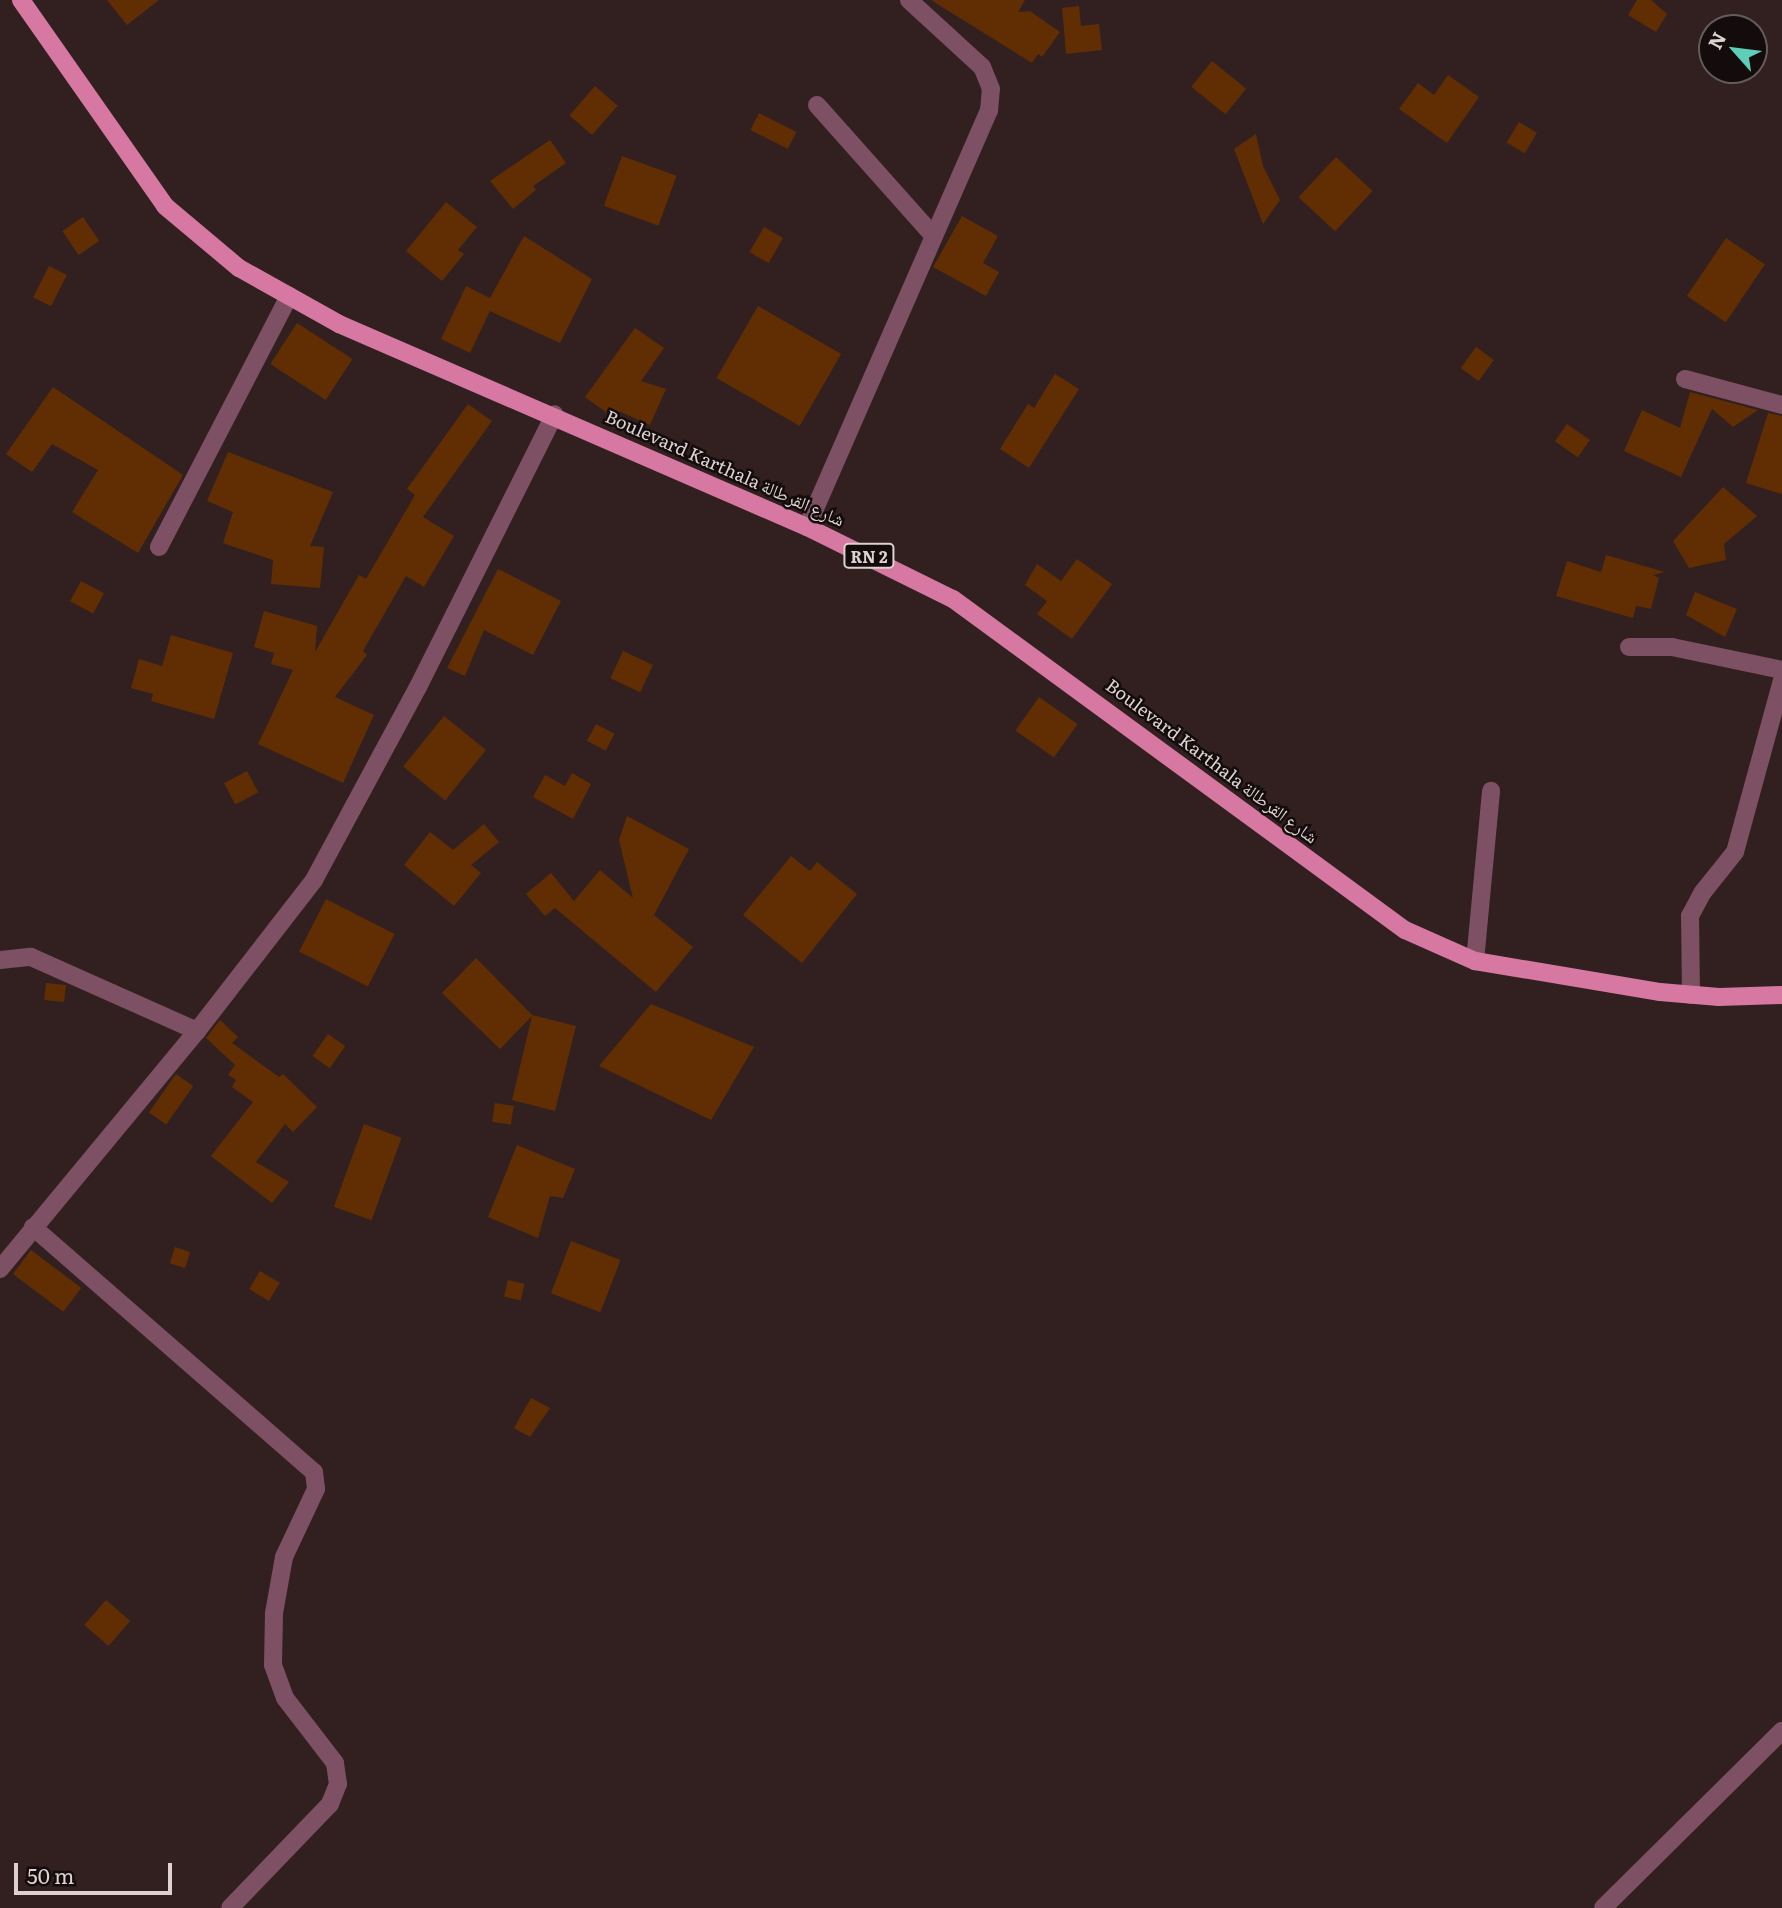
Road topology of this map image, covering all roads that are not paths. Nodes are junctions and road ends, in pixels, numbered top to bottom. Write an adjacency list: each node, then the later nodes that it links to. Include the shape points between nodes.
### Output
1 (21, 0): 5 (main road, Boulevard Karthala شارع القرطالة / RN 2, via 165,206 239,268)
2 (909, 0): 4 (street, via 982,67 991,89 989,111)
3 (817, 105): 4 (street)
4 (933, 235): 9 (street)
5 (289, 296): 8 (main road, Boulevard Karthala شارع القرطالة / RN 2, via 339,324); 10 (street)
6 (1685, 379): 7 (street)
7 (1782, 405)
8 (555, 414): 9 (main road, Boulevard Karthala شارع القرطالة / RN 2); 19 (street, via 418,687 314,880)
9 (807, 527): 16 (main road, Boulevard Karthala شارع القرطالة / RN 2, via 889,565 989,621 1405,930)
10 (159, 547)
11 (1629, 647): 12 (street, via 1672,647)
12 (1782, 670)
13 (1782, 680): 17 (street, via 1735,852 1690,916)
14 (1491, 792): 16 (street)
15 (0, 960): 19 (street, via 30,957)
16 (1475, 961): 17 (main road, Boulevard Karthala شارع القرطالة / RN 2)
17 (1691, 995): 18 (main road, Boulevard Karthala شارع القرطالة / RN 2)
18 (1782, 995)
19 (197, 1031): 20 (street)
20 (33, 1227): 21 (street); 23 (street, via 314,1472 316,1489 284,1557 274,1613 274,1665 285,1698 335,1763 338,1784 330,1804)
21 (0, 1269)
22 (1782, 1731): 24 (street)
23 (230, 1908)
24 (1603, 1908)

